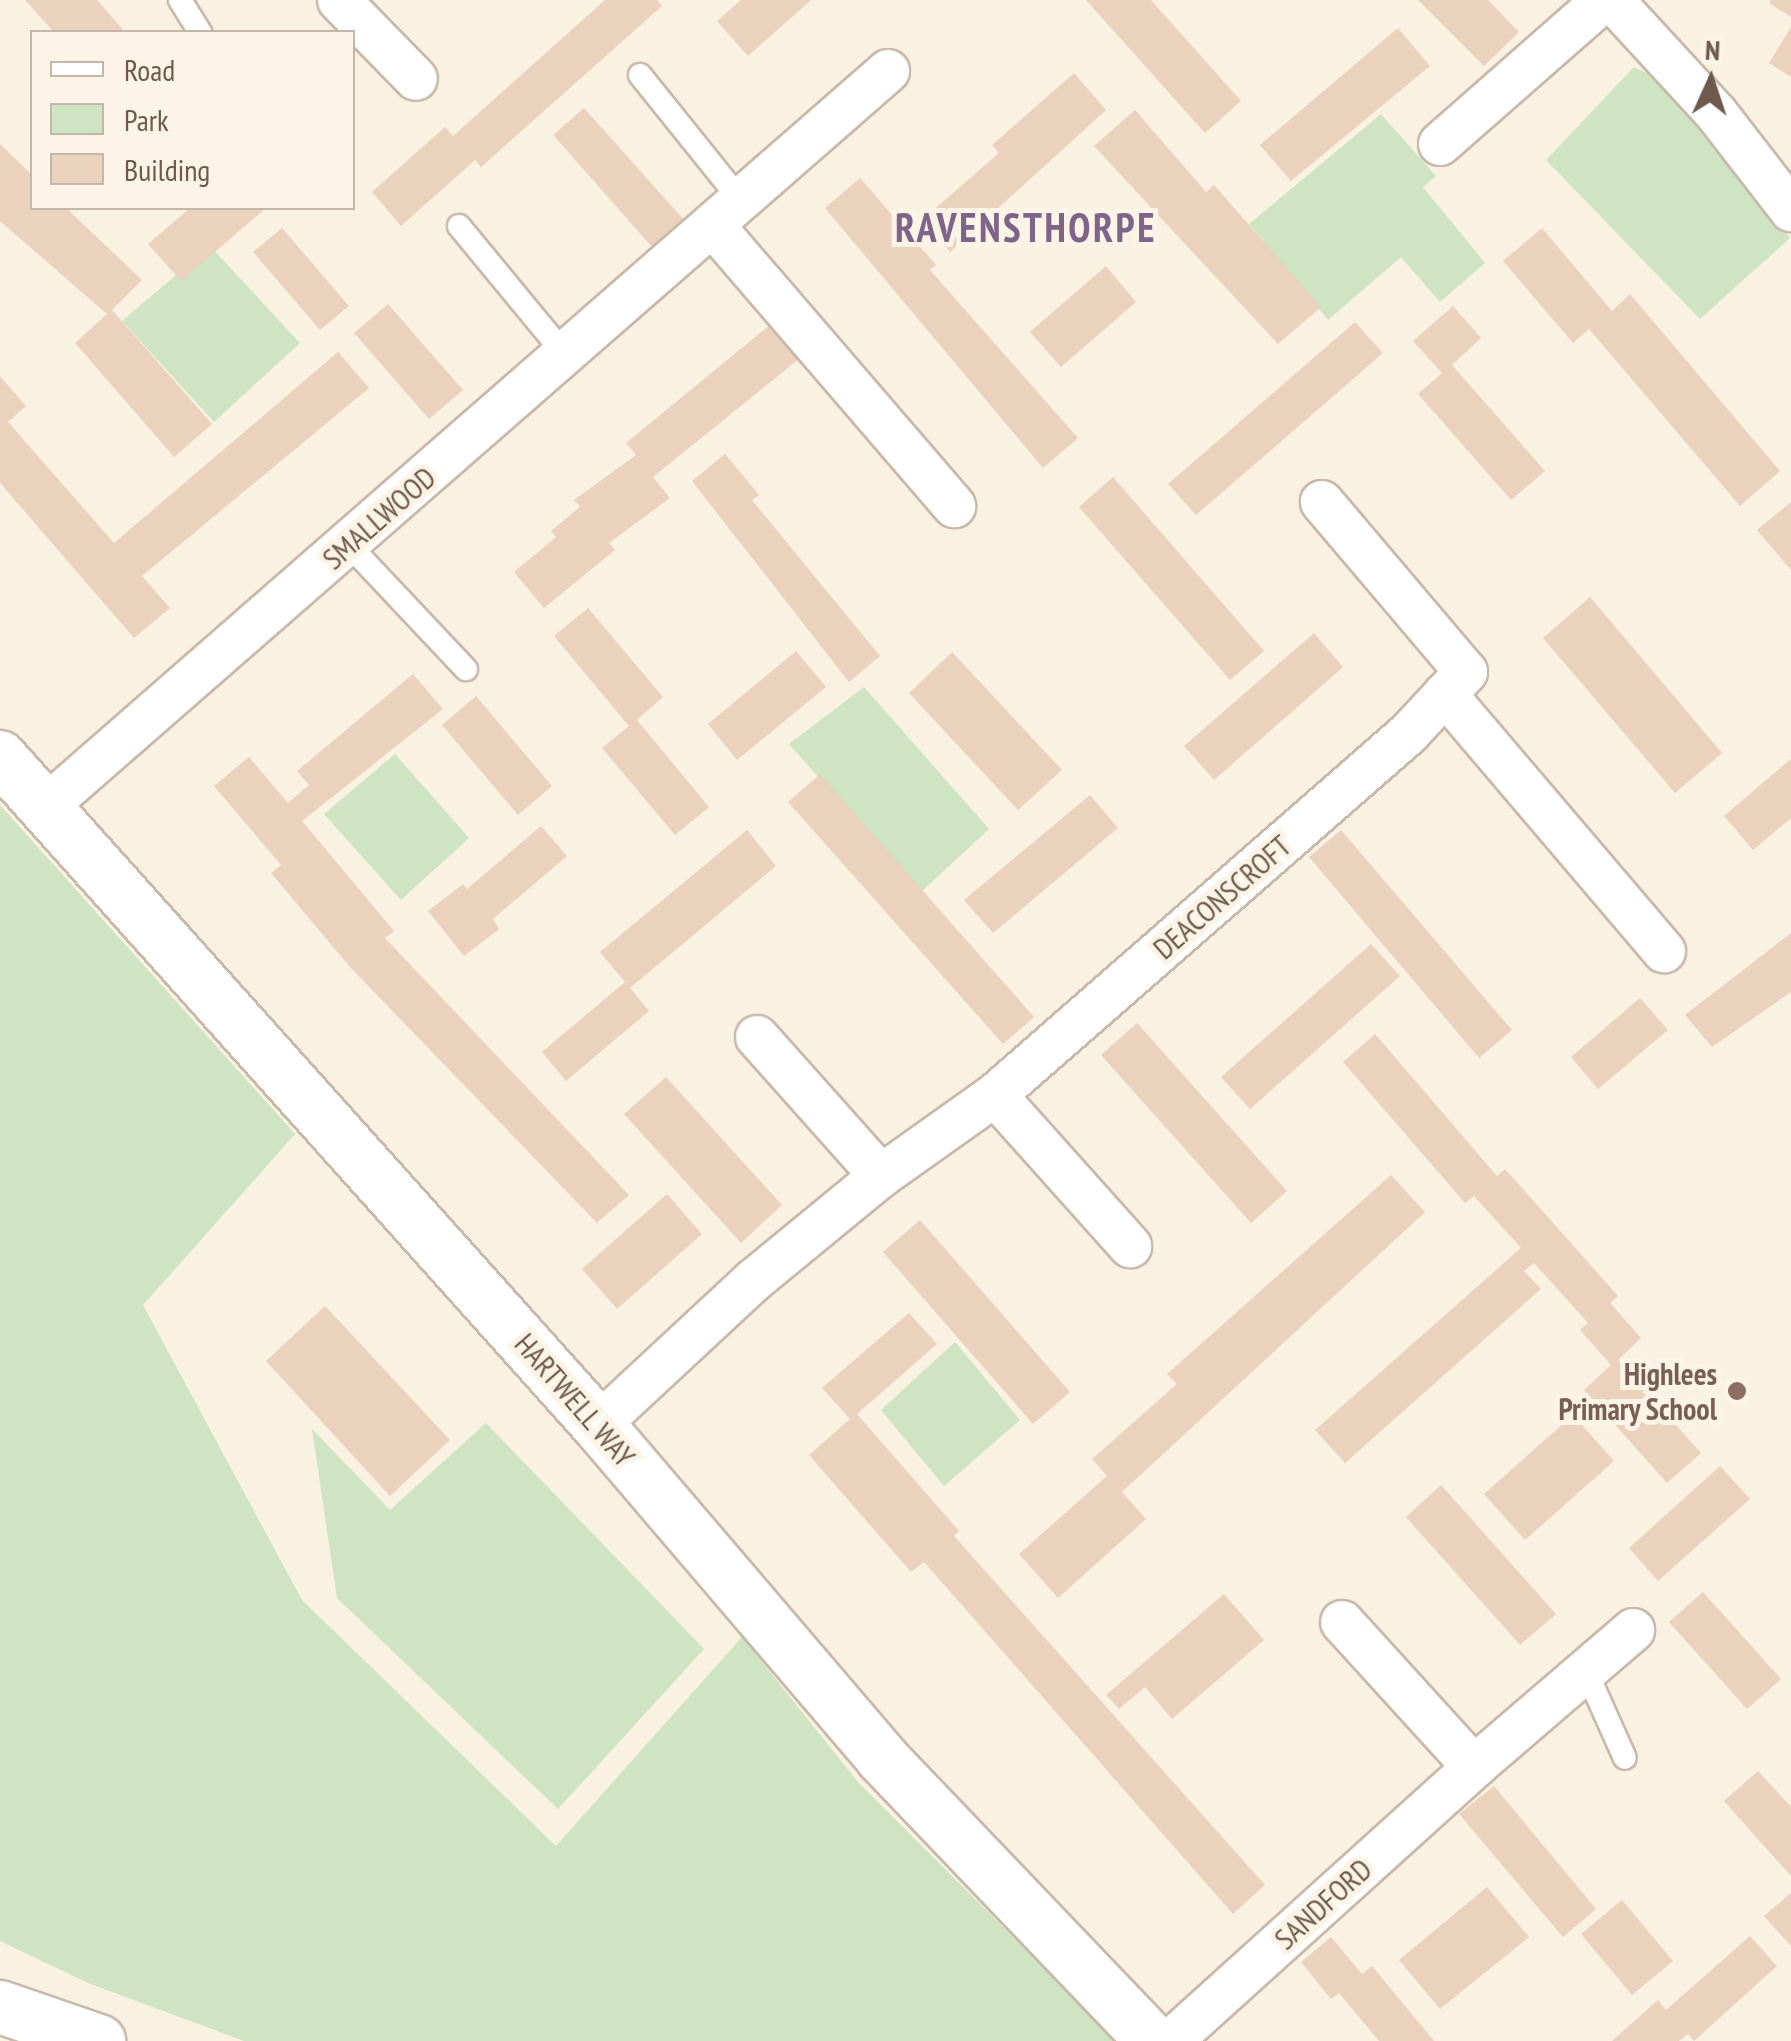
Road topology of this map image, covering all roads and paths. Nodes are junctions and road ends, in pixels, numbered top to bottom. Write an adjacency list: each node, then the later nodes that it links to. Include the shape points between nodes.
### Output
1 (180, 0): 4 (lane)
2 (1608, 0): 8 (street); 9 (street, via 1716,113)
3 (344, 16): 7 (street)
4 (199, 30)
5 (888, 71): 10 (street, SMALLWOOD)
6 (640, 76): 10 (lane)
7 (416, 78)
8 (1440, 144)
9 (1791, 210)
10 (729, 215): 12 (street, SMALLWOOD); 14 (street)
11 (459, 226): 12 (lane)
12 (566, 356): 15 (street, SMALLWOOD)
13 (1322, 502): 17 (street, DEACONSCROFT, via 1466,672)
14 (954, 506)
15 (348, 544): 16 (lane); 19 (street, SMALLWOOD)
16 (466, 669)
17 (1444, 694): 20 (street); 22 (street, DEACONSCROFT, via 1408,734)
18 (0, 756): 19 (street, HARTWELL WAY)
19 (43, 809): 25 (street, HARTWELL WAY)
20 (1664, 952)
21 (757, 1036): 23 (street)
22 (995, 1095): 23 (street, DEACONSCROFT); 24 (street)
23 (880, 1176): 25 (street, DEACONSCROFT, via 753,1281)
24 (1130, 1246)
25 (598, 1425): 33 (street, HARTWELL WAY, via 882,1758)
26 (1342, 1622): 30 (street)
27 (1634, 1630): 28 (street, SANDFORD)
28 (1586, 1671): 29 (lane); 30 (street, SANDFORD)
29 (1625, 1758)
30 (1474, 1767): 34 (street, SANDFORD)
31 (0, 2007): 32 (street)
32 (99, 2041)
33 (1152, 2041)
34 (1172, 2041)

